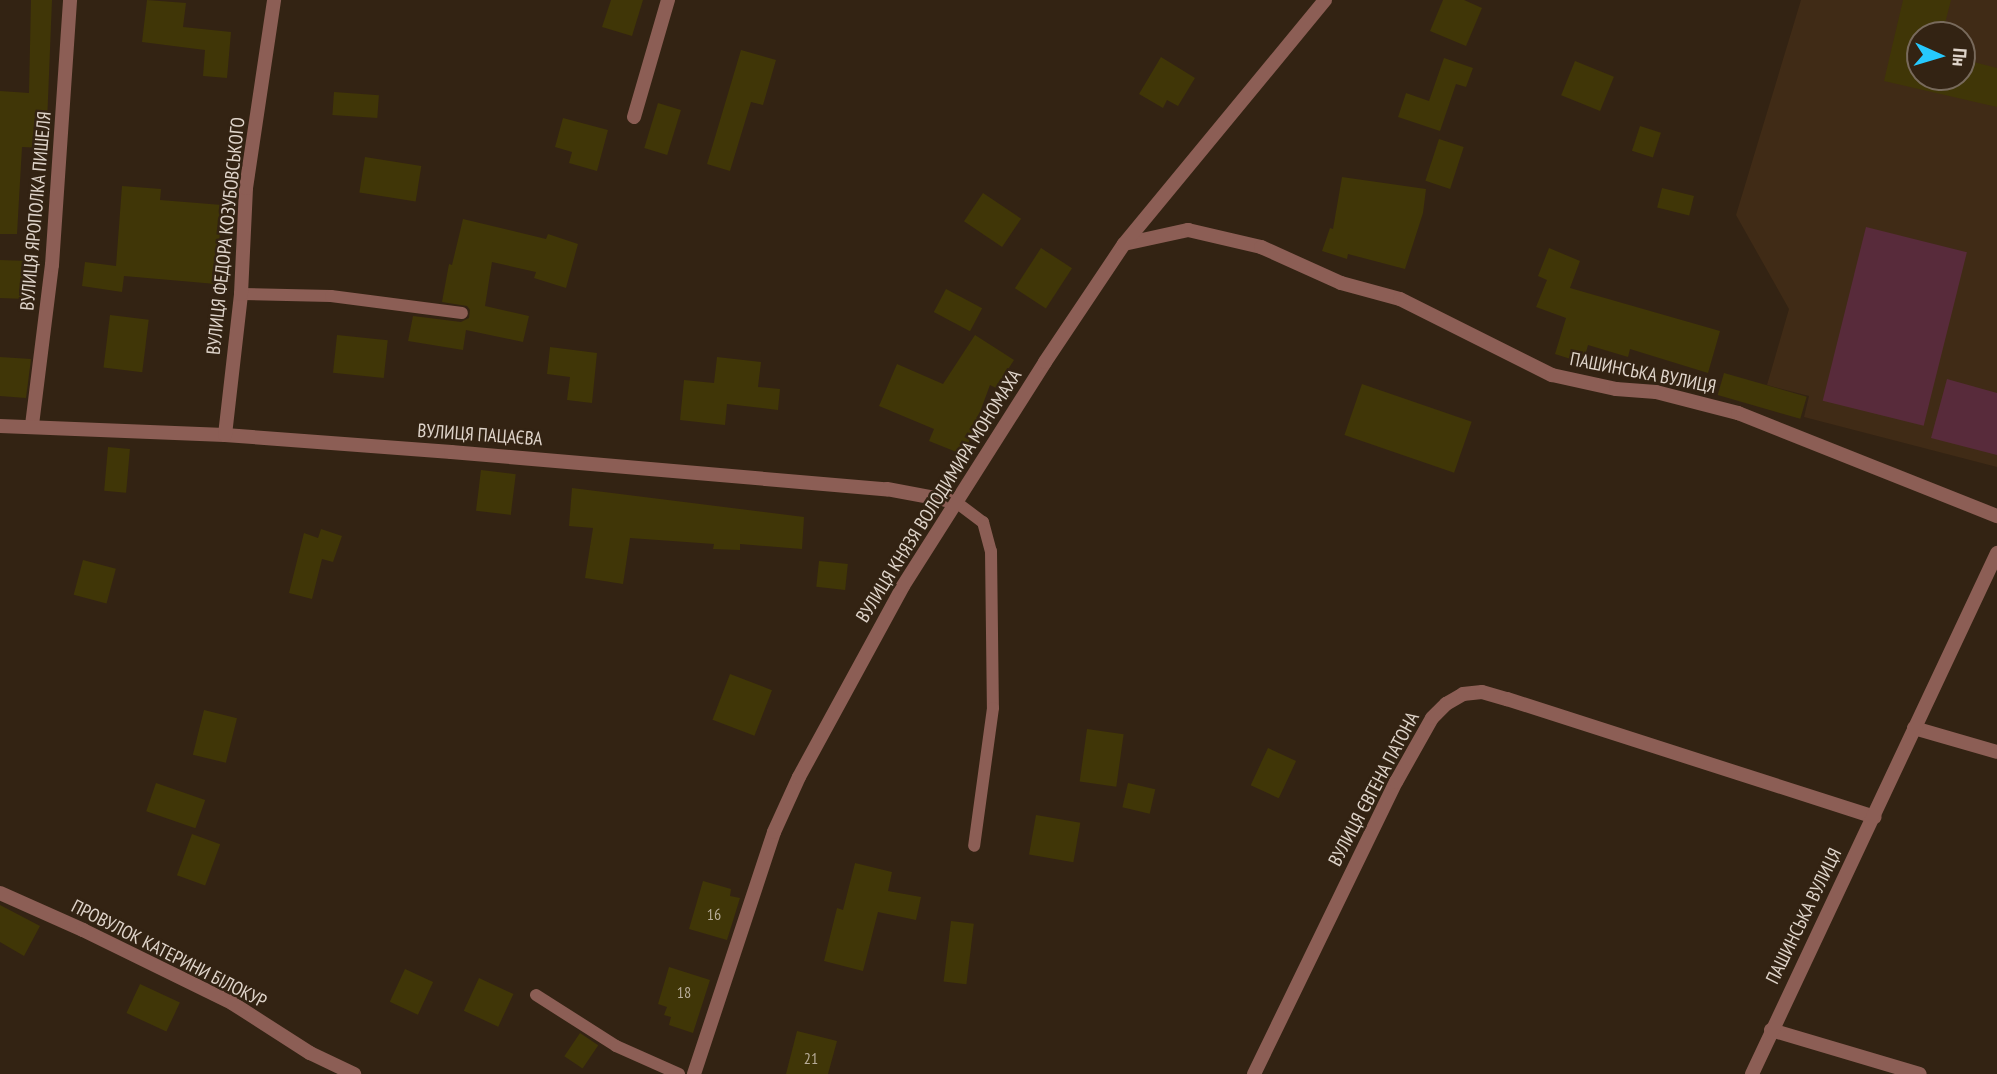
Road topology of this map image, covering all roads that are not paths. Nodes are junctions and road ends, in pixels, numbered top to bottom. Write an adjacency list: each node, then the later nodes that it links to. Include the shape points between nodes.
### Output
1 (70, 0): 9 (street, ВУЛИЦЯ ЯРОПОЛКА ПИШЕЛЯ, via 52,265)
2 (274, 0): 7 (street, ВУЛИЦЯ ФЕДОРА КОЗУБОВСЬКОГО, via 246,188)
3 (668, 0): 5 (street)
4 (1325, 0): 6 (street, ВУЛИЦЯ КНЯЗЯ ВОЛОДИМИРА МОНОМАХА)
5 (634, 117)
6 (1124, 244): 12 (street, ВУЛИЦЯ КНЯЗЯ ВОЛОДИМИРА МОНОМАХА); 13 (street, ПАШИНСЬКА ВУЛИЦЯ, via 1188,230 1261,247 1341,283 1400,299 1552,375 1656,392 1738,412)
7 (241, 294): 8 (lane, via 331,296); 11 (street, ВУЛИЦЯ ФЕДОРА КОЗУБОВСЬКОГО)
8 (462, 313)
9 (32, 425): 10 (street, ВУЛИЦЯ ПАЦАЄВА); 11 (street, ВУЛИЦЯ ПАЦАЄВА)
10 (0, 426)
11 (225, 435): 12 (street, ВУЛИЦЯ ПАЦАЄВА, via 725,474 887,489)
12 (956, 502): 18 (lane, via 983,522 991,551 993,708); 24 (street, ВУЛИЦЯ КНЯЗЯ ВОЛОДИМИРА МОНОМАХА, via 902,586 799,777 774,832)
13 (1997, 516)
14 (1997, 553): 15 (street, ПАШИНСЬКА ВУЛИЦЯ)
15 (1914, 728): 16 (street); 17 (street, ПАШИНСЬКА ВУЛИЦЯ)
16 (1997, 752)
17 (1874, 817): 21 (street, ПАШИНСЬКА ВУЛИЦЯ); 25 (street, ВУЛИЦЯ ЄВГЕНА ПАТОНА, via 1507,699 1482,692 1463,694 1432,718 1396,782)
18 (975, 846)
19 (0, 893): 22 (street, ПРОВУЛОК КАТЕРИНИ БІЛОКУР, via 232,1003 310,1053)
20 (536, 995): 23 (lane, via 617,1046)
21 (1771, 1030): 26 (street, ПАШИНСЬКА ВУЛИЦЯ); 27 (street)
22 (354, 1074)
23 (680, 1074)
24 (694, 1074)
25 (1254, 1074)
26 (1752, 1074)
27 (1920, 1074)

